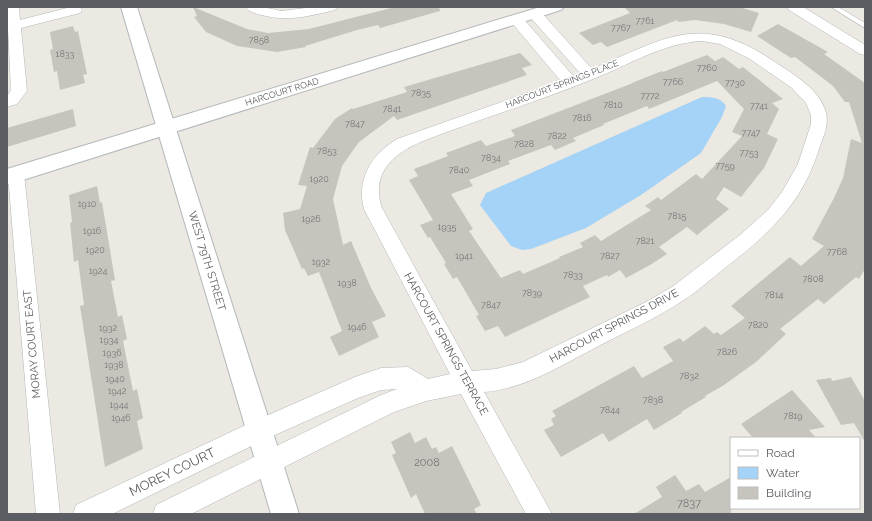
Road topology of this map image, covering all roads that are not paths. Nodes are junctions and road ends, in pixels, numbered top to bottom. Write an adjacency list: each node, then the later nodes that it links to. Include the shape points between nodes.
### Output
1 (12, 7): 10 (street)
2 (129, 7): 17 (main road, WEST 79TH STREET)
3 (252, 7): 4 (street, via 266,13 287,15)
4 (330, 7)
5 (556, 7): 9 (main road, HARCOURT ROAD)
6 (794, 7): 12 (street)
7 (834, 7): 11 (lane)
8 (75, 10): 10 (street)
9 (524, 14): 14 (street); 15 (street); 17 (main road, HARCOURT ROAD)
10 (13, 26): 16 (street, via 19,91)
11 (865, 26)
12 (865, 51)
13 (759, 57): 14 (street, HARCOURT SPRINGS PLACE, via 723,40 685,38 669,42); 20 (street, HARCOURT SPRINGS DRIVE, via 802,88 813,100 819,115 819,124 806,164 788,197 774,215 747,240 679,293 653,308 526,372 496,380)
14 (590, 75): 15 (street, HARCOURT SPRINGS PLACE)
15 (570, 82): 18 (street, HARCOURT SPRINGS PLACE, via 408,141 386,154)
16 (7, 102)
17 (166, 128): 19 (main road, HARCOURT ROAD); 22 (main road, WEST 79TH STREET)
18 (375, 170): 20 (street, HARCOURT SPRINGS TERRACE, via 370,189 373,209)
19 (12, 175): 24 (street, MORAY COURT EAST)
20 (466, 382): 21 (street, HARCOURT SPRINGS DRIVE); 28 (street, HARCOURT SPRINGS TERRACE)
21 (426, 390): 22 (street, via 408,378 381,379); 23 (street, HARCOURT SPRINGS DRIVE, via 389,403)
22 (260, 430): 23 (main road, WEST 79TH STREET); 25 (street, MOREY COURT)
23 (270, 463): 26 (street); 27 (main road, WEST 79TH STREET)
24 (48, 514)
25 (85, 514)
26 (165, 514)
27 (285, 514)
28 (540, 514)

